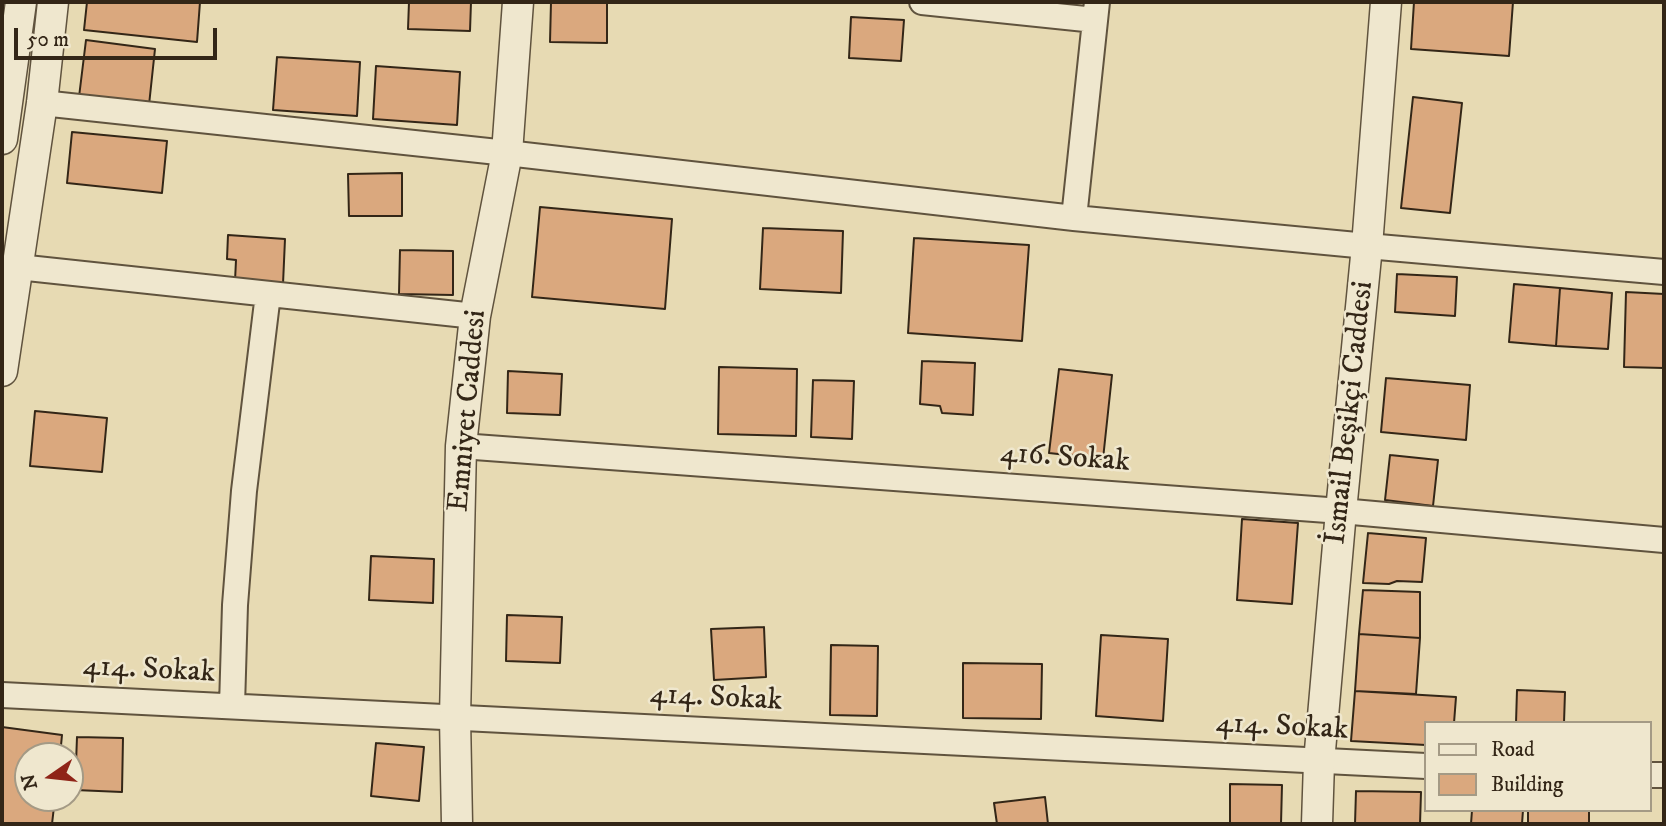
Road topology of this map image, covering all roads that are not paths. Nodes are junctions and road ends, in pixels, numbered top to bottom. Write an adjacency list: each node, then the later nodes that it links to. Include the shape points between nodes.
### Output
1 (21, 2): 8 (street)
2 (53, 2): 7 (street)
3 (518, 2): 9 (street, Emniyet Caddesi)
4 (922, 2): 6 (street)
5 (1386, 2): 11 (street, İsmail Beşikçi Caddesi)
6 (1096, 11): 10 (street)
7 (42, 103): 9 (street); 12 (street)
8 (2, 139)
9 (507, 153): 10 (street); 15 (street, Emniyet Caddesi)
10 (1074, 218): 11 (street)
11 (1367, 246): 13 (street); 18 (street, İsmail Beşikçi Caddesi)
12 (18, 267): 14 (street); 16 (street)
13 (1664, 272)
14 (268, 294): 15 (street); 21 (street, via 244,491)
15 (475, 316): 17 (street, Emniyet Caddesi)
16 (2, 371)
17 (461, 446): 18 (street, 416. Sokak); 22 (street, Emniyet Caddesi)
18 (1341, 511): 19 (street, 416. Sokak); 23 (street, İsmail Beşikçi Caddesi)
19 (1664, 540)
20 (2, 695): 21 (street, 414. Sokak)
21 (232, 706): 22 (street, 414. Sokak)
22 (455, 717): 23 (street, 414. Sokak); 25 (street, Emniyet Caddesi)
23 (1319, 762): 24 (street, 414. Sokak); 26 (street, İsmail Beşikçi Caddesi)
24 (1424, 766)
25 (457, 824)
26 (1317, 824)

